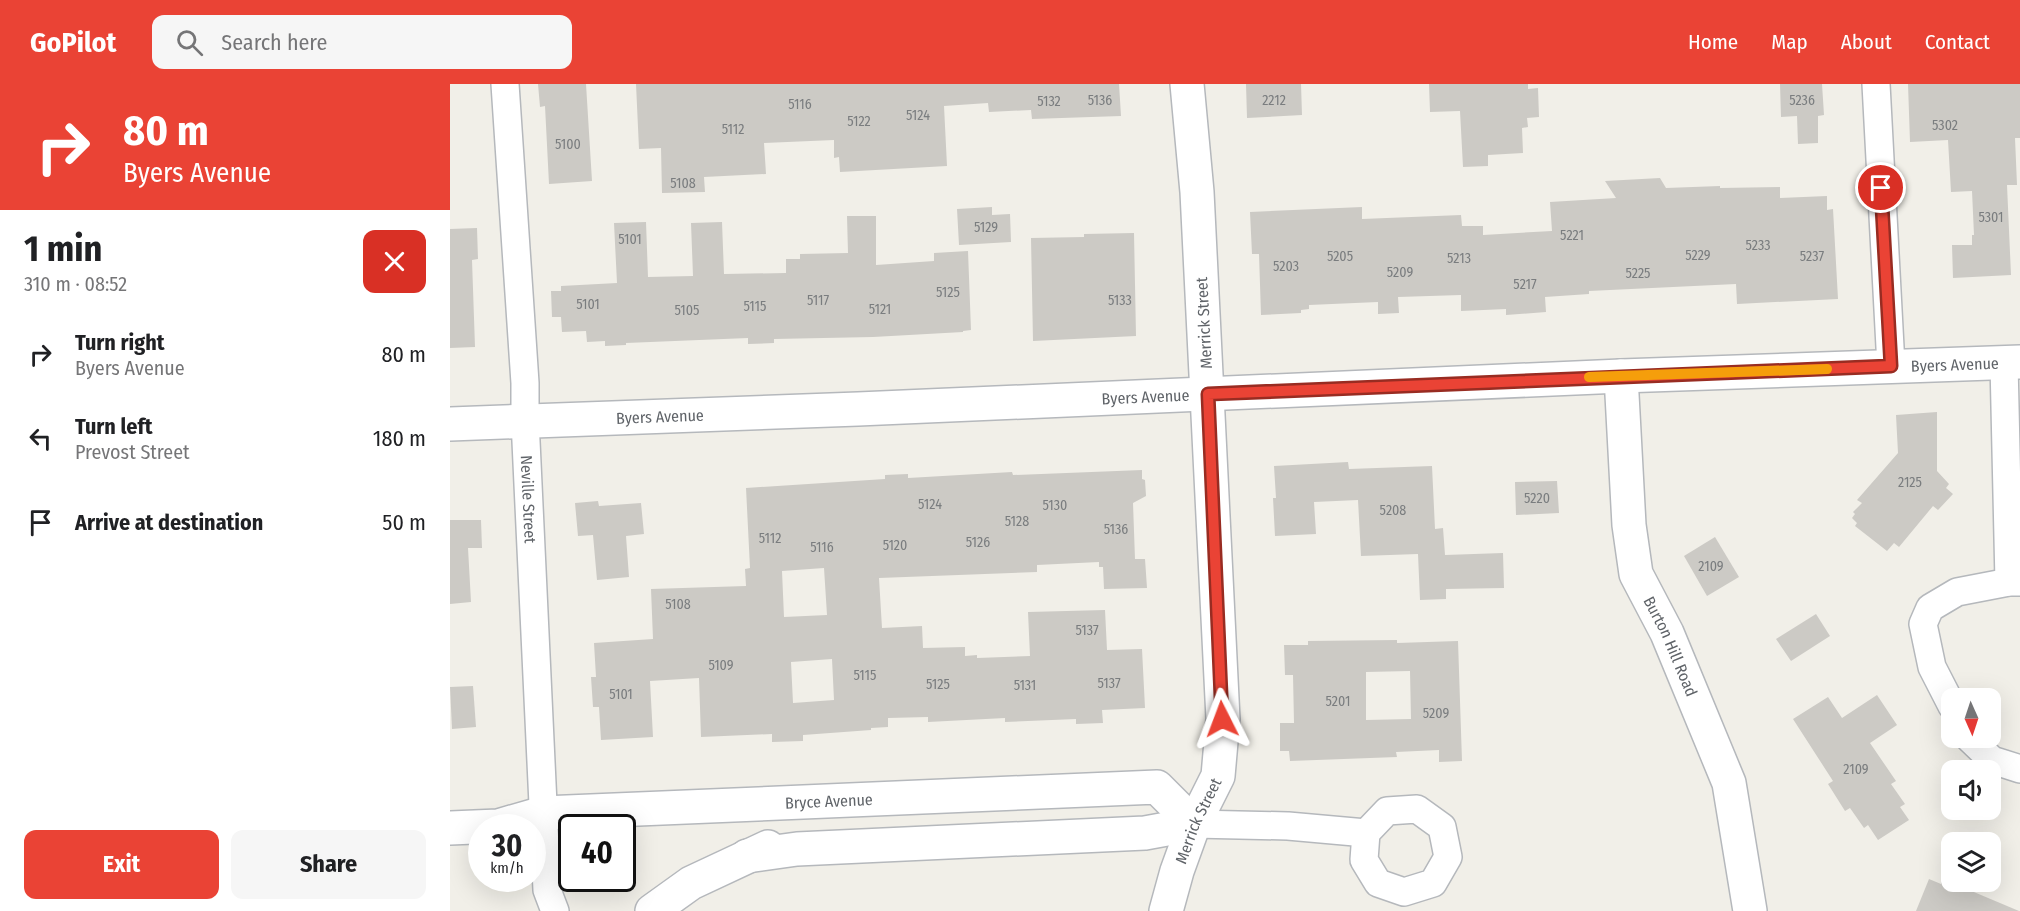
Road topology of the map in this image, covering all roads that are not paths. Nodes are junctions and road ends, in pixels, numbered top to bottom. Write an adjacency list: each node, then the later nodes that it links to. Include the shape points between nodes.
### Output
1 (505, 84): 8 (street, Neville Street)
2 (1187, 84): 7 (street, Merrick Street)
3 (1876, 84): 5 (street)
4 (2012, 362): 5 (street, Byers Avenue); 10 (street)
5 (1891, 366): 6 (street, Byers Avenue)
6 (1621, 376): 7 (street, Byers Avenue); 24 (street, Burton Hill Road, via 1629,525 1636,574 1667,633 1729,783)
7 (1208, 394): 8 (street, Byers Avenue); 16 (street, Merrick Street, via 1222,719 1218,776)
8 (525, 420): 9 (street, Byers Avenue); 15 (street, Neville Street)
9 (450, 424)
10 (2014, 582): 11 (street, via 1957,592 1930,608 1923,624 1932,667)
11 (1943, 688)
12 (1979, 748): 13 (street, via 1992,760)
13 (2020, 769)
14 (872, 800): 15 (street, Bryce Avenue); 16 (street, Bryce Avenue, via 1157,787); 19 (street)
15 (543, 813): 17 (street, Bryce Avenue, via 498,826); 21 (street, Neville Street, via 547,890)
16 (1194, 824): 18 (street, via 1288,825); 19 (street, via 1145,833 820,848); 23 (street, Merrick Street)
17 (450, 828)
18 (1366, 833): 20 (street, via 1364,860 1378,883); 20 (street, via 1387,811 1397,810 1417,809 1442,827 1448,857 1433,883)
19 (747, 856): 22 (street, via 691,883)
20 (1404, 902)
21 (555, 911)
22 (652, 911)
23 (1166, 911)
24 (1750, 911)

